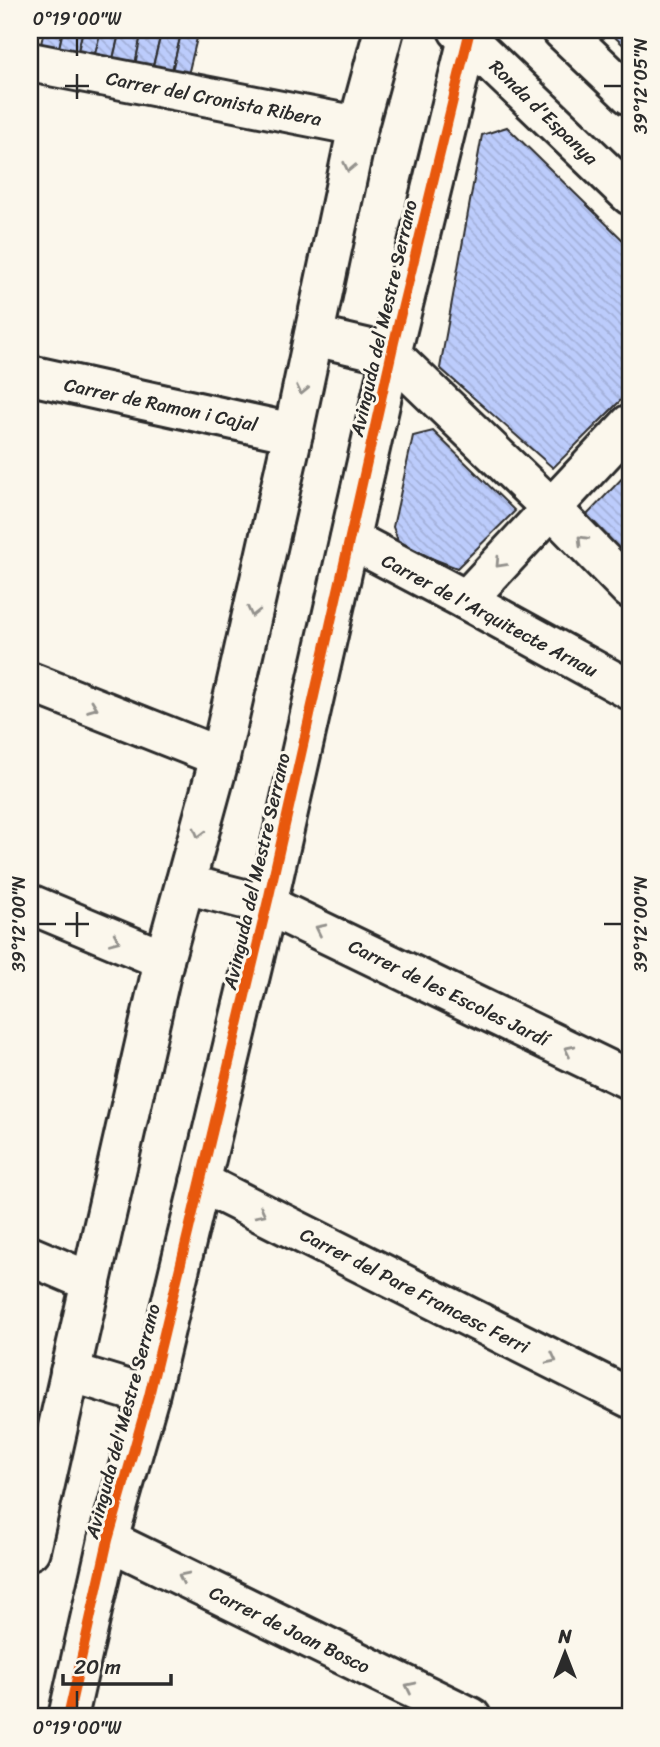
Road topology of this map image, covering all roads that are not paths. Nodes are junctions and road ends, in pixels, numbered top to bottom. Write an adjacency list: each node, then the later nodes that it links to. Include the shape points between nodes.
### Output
1 (384, 30): 6 (main road)
2 (562, 30): 5 (main road)
3 (465, 33): 7 (main road, Ronda d'Espanya); 9 (main road, Avinguda del Mestre Serrano)
4 (30, 62): 6 (main road, Carrer del Cronista Ribera)
5 (630, 95)
6 (358, 126): 8 (main road, one-way to 8)
7 (630, 195)
8 (314, 336): 9 (main road); 12 (main road, one-way to 12)
9 (391, 354): 13 (main road); 14 (main road, Avinguda del Mestre Serrano)
10 (30, 375): 12 (main road, Carrer de Ramon i Cajal)
11 (630, 424): 13 (main road)
12 (293, 433): 19 (main road, one-way to 19)
13 (551, 508): 15 (main road, one-way to 13); 16 (main road, one-way to 16)
14 (350, 539): 16 (main road, Carrer de l'Arquitecte Arnau); 22 (main road, Avinguda del Mestre Serrano)
15 (630, 589)
16 (466, 600): 18 (main road, Carrer de l'Arquitecte Arnau)
17 (30, 682): 19 (main road, one-way to 19)
18 (630, 691)
19 (220, 757): 20 (main road, one-way to 20)
20 (185, 884): 22 (main road, Carrer de les Escoles Jardí); 23 (main road)
21 (30, 904): 23 (main road, one-way to 23)
22 (267, 905): 24 (main road, Carrer de les Escoles Jardí, one-way to 22); 25 (main road, Avinguda del Mestre Serrano)
23 (164, 960): 27 (main road)
24 (630, 1080)
25 (200, 1182): 29 (main road, Avinguda del Mestre Serrano); 30 (main road, Carrer del Pare Francesc Ferri, one-way to 30)
26 (30, 1256): 27 (main road)
27 (91, 1282): 28 (main road)
28 (70, 1372): 29 (main road); 32 (main road)
29 (149, 1396): 31 (main road, Avinguda del Mestre Serrano)
30 (630, 1398)
31 (108, 1540): 33 (main road, Avinguda del Mestre Serrano); 34 (main road, Carrer de Joan Bosco, one-way to 31)
32 (30, 1550)
33 (68, 1717)
34 (471, 1717)

